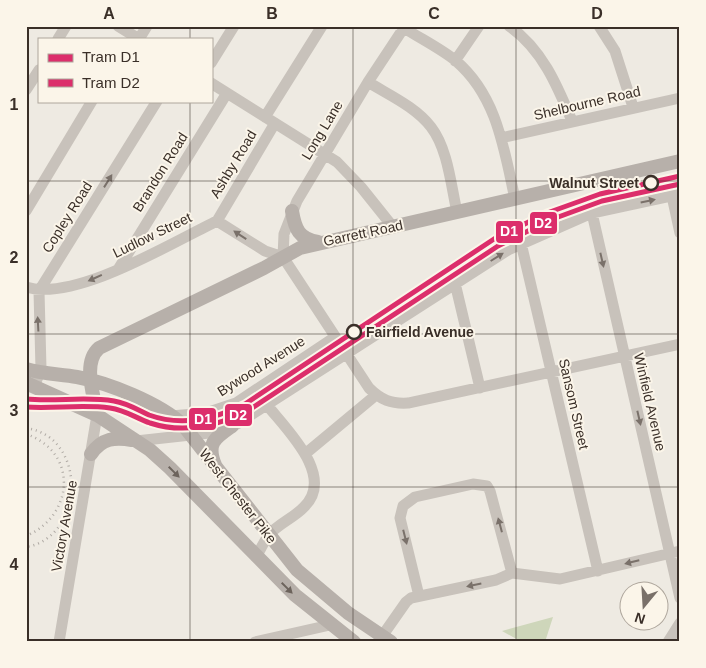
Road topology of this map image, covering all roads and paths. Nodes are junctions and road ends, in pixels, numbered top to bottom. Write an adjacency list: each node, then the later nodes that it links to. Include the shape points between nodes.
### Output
1 (66, 26): 10 (street)
2 (118, 26): 11 (street)
3 (147, 26): 11 (street)
4 (234, 26): 12 (street)
5 (322, 26): 23 (street, Ashby Road)
6 (479, 26): 13 (street)
7 (509, 26): 24 (street, via 523,36 540,56)
8 (599, 26): 22 (street, via 615,52)
9 (403, 27): 13 (street); 15 (street, Long Lane)
10 (59, 38)
11 (135, 38)
12 (212, 61)
13 (455, 61): 25 (street, via 486,97)
14 (38, 72): 17 (street)
15 (368, 82): 26 (street, Long Lane); 32 (street, via 409,108 432,128 444,156)
16 (212, 84): 18 (street)
17 (26, 90)
18 (227, 93): 23 (street); 40 (street, Brandon Road)
19 (680, 98): 22 (street, Shelbourne Road)
20 (91, 102): 30 (street)
21 (156, 102): 43 (street, Copley Road, one-way to 21)
22 (633, 107): 24 (street, Shelbourne Road)
23 (270, 120): 26 (street); 34 (street, Ashby Road)
24 (572, 121): 25 (street, Shelbourne Road)
25 (501, 138): 29 (street)
26 (325, 154): 31 (street, Long Lane); 35 (street, via 361,187)
27 (680, 161): 29 (main road, Garrett Road)
28 (676, 195): 33 (street, one-way to 28); 36 (street)
29 (515, 199): 32 (main road, Garrett Road)
30 (26, 211)
31 (292, 211): 37 (main road, via 300,235); 39 (street, Long Lane, via 282,240)
32 (457, 212): 35 (main road, Garrett Road)
33 (592, 212): 38 (street); 47 (street, Winfield Avenue, one-way to 47)
34 (217, 220): 39 (street, one-way to 34, via 265,251); 40 (street, Ludlow Street)
35 (393, 227): 37 (main road, Garrett Road)
36 (680, 234)
37 (319, 242): 39 (main road, Garrett Road)
38 (522, 243): 41 (street, one-way to 38); 49 (street, Sansom Street)
39 (283, 257): 44 (street); 50 (main road, Garrett Road, via 99,348 91,362)
40 (119, 268): 43 (street, Ludlow Street, one-way to 43, via 81,285)
41 (455, 283): 46 (street); 52 (street)
42 (26, 287): 43 (street, Ludlow Street)
43 (39, 291): 48 (street, one-way to 43)
44 (335, 337): 46 (street); 56 (street, Bywood Avenue, via 236,402 206,413)
45 (680, 344): 47 (street)
46 (346, 355): 53 (street); 54 (street)
47 (624, 356): 49 (street); 64 (street, Winfield Avenue, one-way to 64)
48 (33, 371): 50 (main road, West Chester Pike); 51 (street)
49 (551, 374): 52 (street); 66 (street, Sansom Street)
50 (92, 381): 55 (main road, Garrett Road); 56 (main road, West Chester Pike)
51 (30, 385): 55 (main road, West Chester Pike)
52 (480, 388): 53 (street, via 408,404 389,402)
53 (376, 395): 61 (street)
54 (267, 405): 57 (street); 61 (street)
55 (97, 415): 59 (main road, West Chester Pike); 60 (street, Victory Avenue)
56 (171, 416): 58 (main road, West Chester Pike)
57 (232, 426): 58 (street); 62 (main road, via 212,444 210,453)
58 (190, 435): 59 (street); 62 (main road, West Chester Pike)
59 (136, 441): 60 (main road, via 123,438 107,440 96,446); 65 (main road, West Chester Pike, one-way to 65, via 170,468)
60 (91, 454): 73 (street, Victory Avenue)
61 (305, 454): 63 (street, via 314,476 310,500)
62 (215, 466): 63 (main road, West Chester Pike)
63 (269, 535): 65 (street); 72 (main road, West Chester Pike, via 307,580)
64 (675, 552): 66 (street, one-way to 66); 69 (street, Winfield Avenue)
65 (256, 556): 71 (main road, West Chester Pike, one-way to 71, via 294,595)
66 (598, 571): 67 (street, via 560,579)
67 (512, 573): 68 (street, one-way to 68, via 496,580); 68 (street, one-way to 68, via 487,486 473,484 414,496 403,506 400,518)
68 (419, 596): 72 (street, via 408,599)
69 (680, 598)
70 (680, 623): 76 (street)
71 (330, 625): 74 (street); 75 (main road, West Chester Pike)
72 (384, 640)
73 (59, 642)
74 (255, 642)
75 (354, 642)
76 (668, 642)

